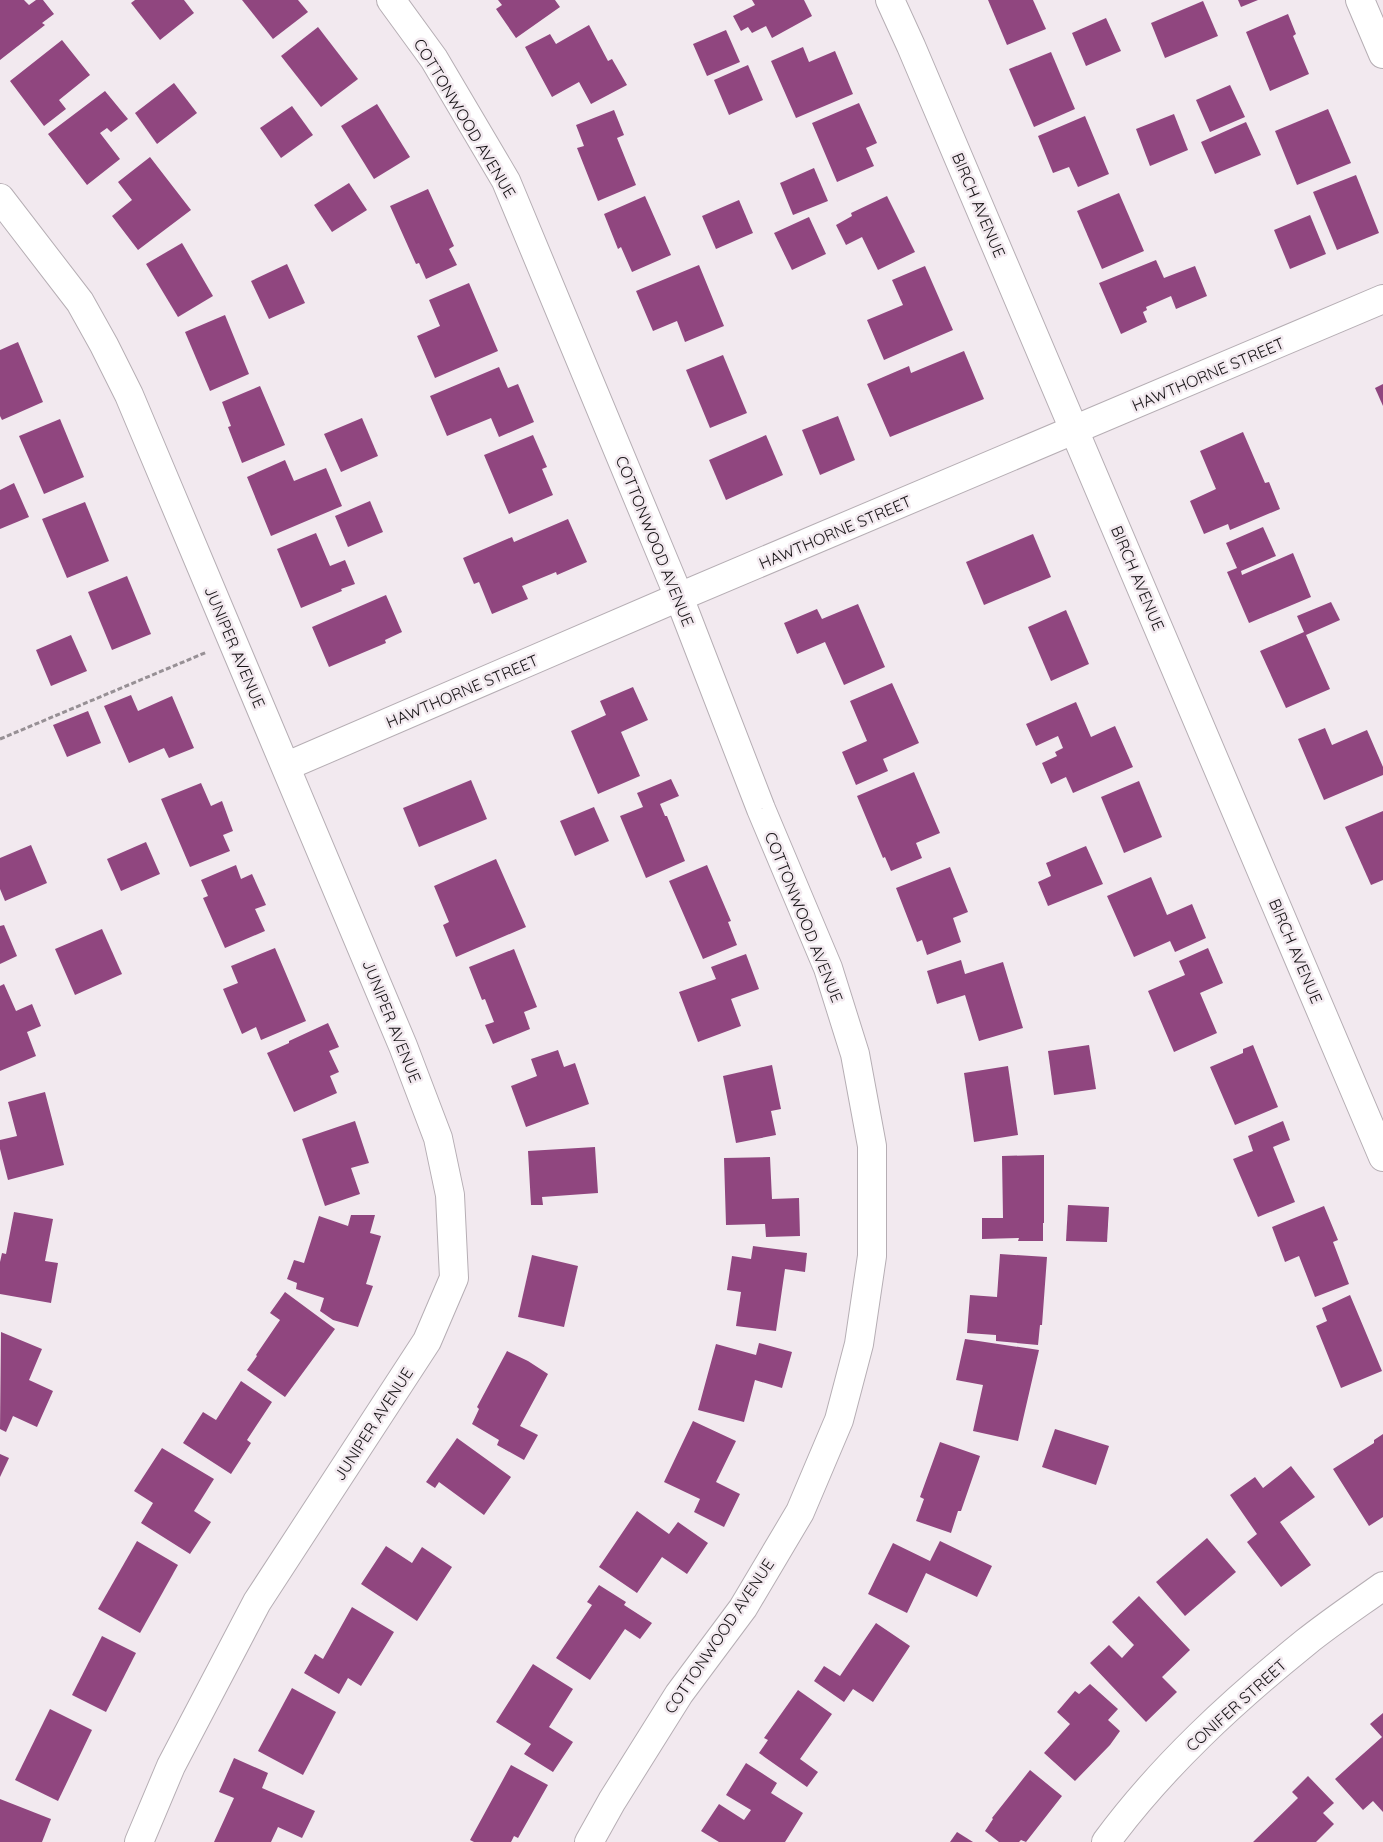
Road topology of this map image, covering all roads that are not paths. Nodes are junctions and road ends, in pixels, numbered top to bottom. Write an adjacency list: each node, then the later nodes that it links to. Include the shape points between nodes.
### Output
1 (391, 0): 8 (street, COTTONWOOD AVENUE, via 434,59 506,181)
2 (890, 0): 7 (street, BIRCH AVENUE)
3 (1360, 0): 4 (street)
4 (1383, 54)
5 (0, 198): 9 (street, JUNIPER AVENUE, via 80,302 104,345 129,395)
6 (1383, 299): 7 (street, HAWTHORNE STREET)
7 (1076, 430): 8 (street, HAWTHORNE STREET); 10 (street, BIRCH AVENUE)
8 (679, 597): 9 (street, HAWTHORNE STREET); 13 (street, COTTONWOOD AVENUE, via 761,809 828,968 856,1054 872,1146 872,1256 859,1344 839,1420 800,1512 743,1608 679,1694)
9 (287, 766): 12 (street, JUNIPER AVENUE, via 438,1138 450,1196 454,1278 427,1341 257,1602 171,1766)
10 (1383, 1157)
11 (1383, 1586): 14 (street, CONIFER STREET, via 1307,1641 1212,1723 1131,1808)
12 (139, 1842)
13 (589, 1842)
14 (1106, 1842)

